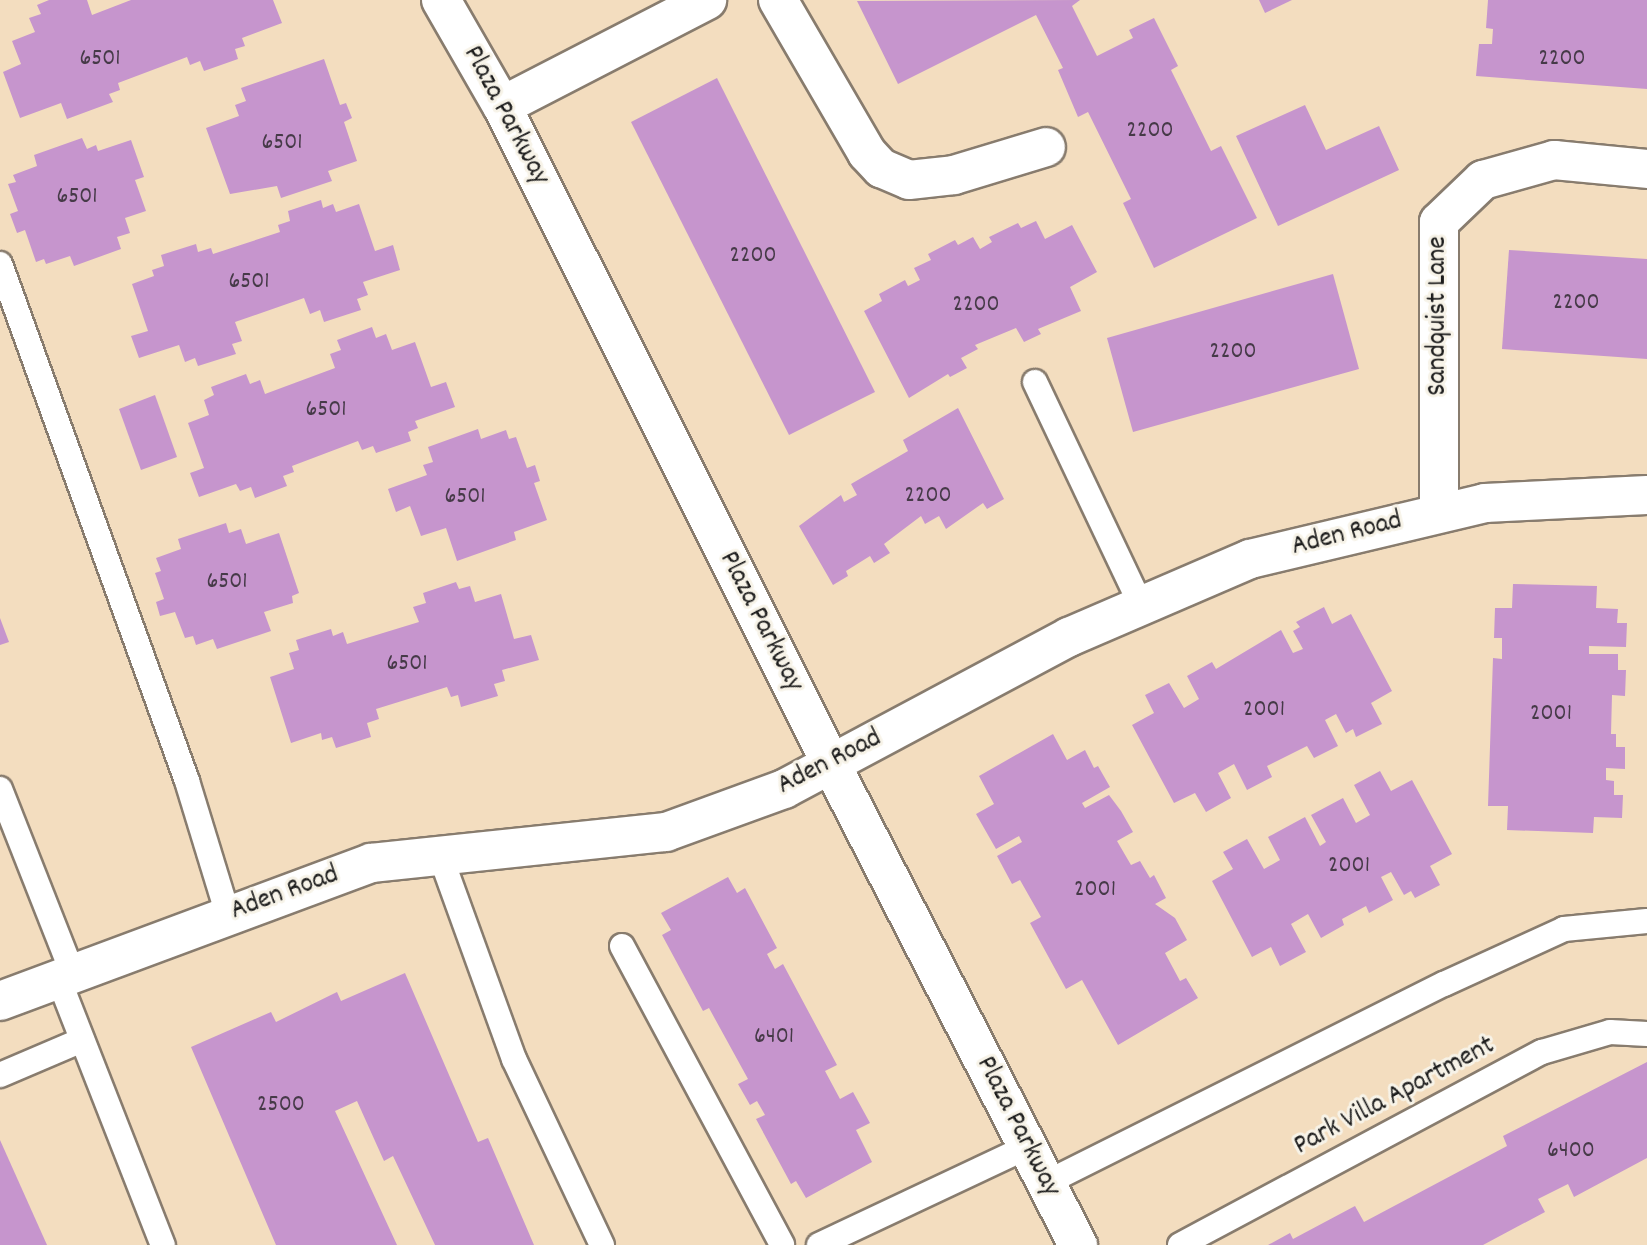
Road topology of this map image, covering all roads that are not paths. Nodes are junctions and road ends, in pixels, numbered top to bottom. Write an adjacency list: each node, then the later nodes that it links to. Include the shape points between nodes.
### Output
1 (441, 0): 4 (street, Plaza Parkway)
2 (707, 0): 4 (street)
3 (778, 0): 5 (street, via 867,153 881,168 909,180 954,175)
4 (502, 106): 12 (street, Plaza Parkway)
5 (1046, 147)
6 (1647, 169): 10 (street, Sandquist Lane, via 1554,160 1483,180 1439,222)
7 (0, 264): 15 (lane, via 187,781)
8 (1035, 382): 11 (lane)
9 (1647, 495): 10 (street, Aden Road, via 1485,502)
10 (1438, 511): 11 (street, Aden Road, via 1250,559)
11 (1141, 605): 12 (street, Aden Road, via 1069,637)
12 (831, 764): 14 (street, Aden Road, via 784,789 666,832); 23 (street, Plaza Parkway)
13 (0, 789): 18 (lane)
14 (439, 852): 15 (street, Aden Road, via 371,863); 26 (lane, via 514,1059)
15 (228, 915): 18 (street, Aden Road)
16 (1647, 921): 24 (lane, via 1564,929)
17 (621, 946): 27 (lane)
18 (66, 977): 19 (street, Aden Road); 21 (lane)
19 (0, 1001)
20 (1647, 1034): 30 (lane, Park Villa Apartment, via 1610,1032 1542,1052)
21 (82, 1040): 22 (lane); 25 (lane)
22 (0, 1075)
23 (1027, 1147): 24 (street, Plaza Parkway); 28 (lane)
24 (1046, 1183): 29 (street, Plaza Parkway)
25 (163, 1245)
26 (602, 1245)
27 (782, 1245)
28 (819, 1245)
29 (1078, 1245)
30 (1180, 1245)

